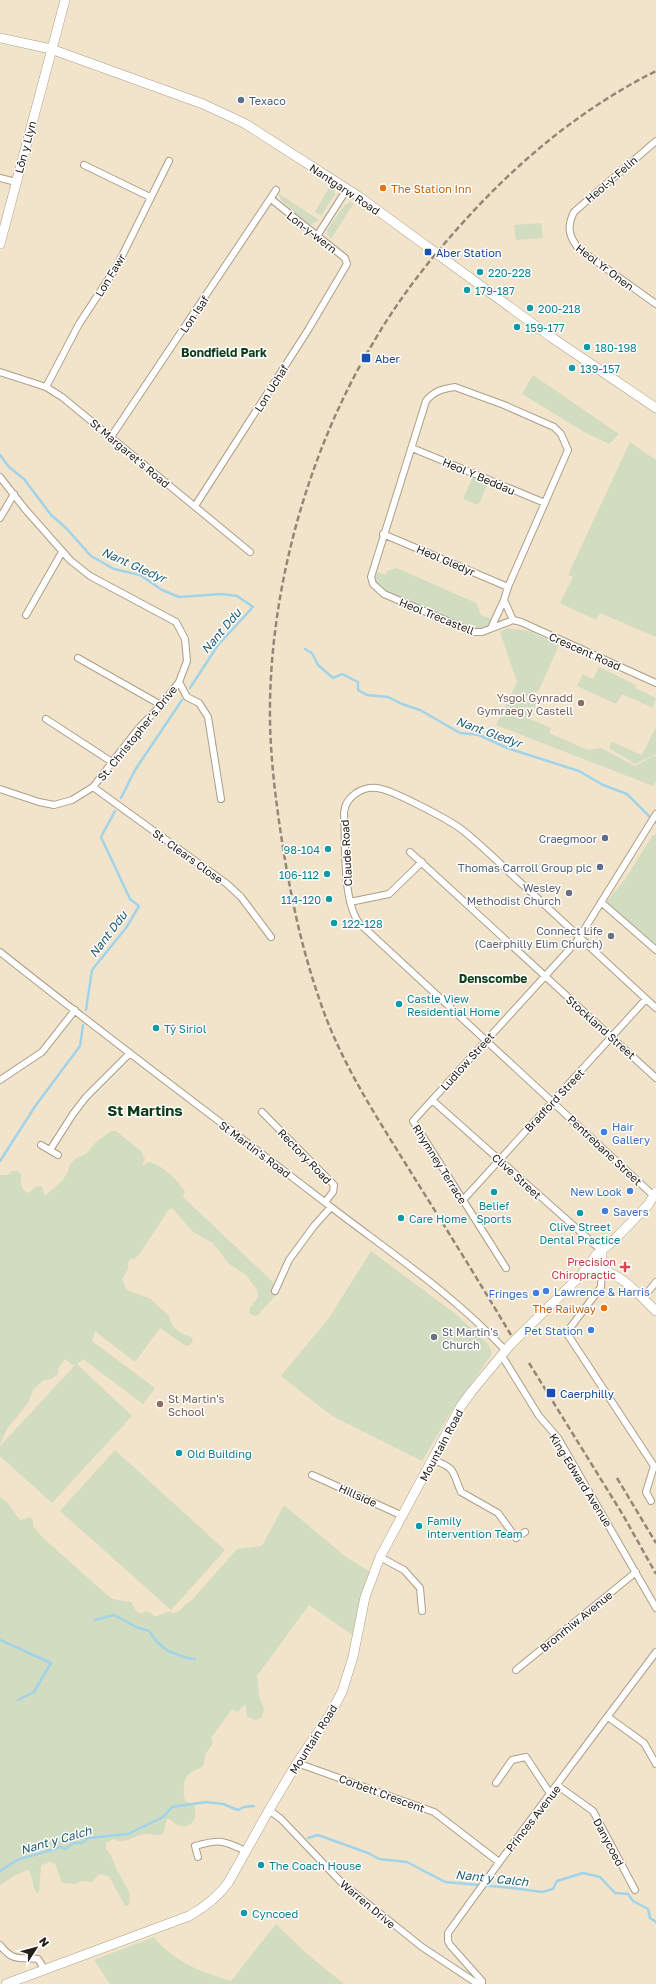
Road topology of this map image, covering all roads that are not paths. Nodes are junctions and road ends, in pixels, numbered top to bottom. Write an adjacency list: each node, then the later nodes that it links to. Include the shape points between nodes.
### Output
1 (65, 0): 3 (main road, Lôn y Llyn)
2 (0, 38): 3 (main road, Nantgarw Road)
3 (51, 49): 8 (main road, Lôn y Llyn); 9 (main road, Nantgarw Road, via 221,112 255,130)
4 (656, 141): 13 (street, Heol-y-Felin, via 580,206)
5 (169, 161): 11 (street, Lon Fawr)
6 (84, 164): 11 (street)
7 (0, 178): 8 (street)
8 (16, 182): 15 (main road, Lôn y Llyn)
9 (347, 189): 14 (street); 20 (main road, Nantgarw Road, via 552,337)
10 (276, 190): 12 (street, Lon Isaf)
11 (150, 197): 19 (street, Lon Fawr, via 117,266 79,324)
12 (271, 199): 14 (street, Lon-y-wern); 21 (street, Lon Isaf)
13 (570, 221): 17 (street, Heol Yr Onen, via 570,236 579,249)
14 (317, 236): 16 (street, Lon-y-wern, via 345,258)
15 (0, 244)
16 (345, 269): 26 (street, Lon Uchaf)
17 (656, 304)
18 (0, 372): 19 (street, St Margaret's Road)
19 (46, 386): 21 (street, St Margaret's Road, via 62,396)
20 (656, 408)
21 (111, 437): 26 (street, St Margaret's Road)
22 (412, 448): 25 (street, Heol Y Beddau); 25 (street, Heol Trecastell, via 426,401 431,394 440,389 455,387 504,405 554,427 565,442 568,450 566,458); 28 (street, Heol Trecastell)
23 (0, 477): 24 (street, St. Christopher's Drive)
24 (14, 494): 27 (street); 29 (street, St. Christopher's Drive)
25 (545, 503): 31 (street, Heol Trecastell)
26 (195, 506): 30 (street, St Margaret's Road)
27 (0, 518)
28 (383, 534): 31 (street, Heol Gledyr); 35 (street, Heol Trecastell, via 371,577 377,590 473,632)
29 (62, 552): 33 (street); 37 (street, St. Christopher's Drive, via 90,576 176,622 185,639 187,660)
30 (250, 552)
31 (508, 587): 32 (street, Heol Trecastell)
32 (504, 600): 34 (street); 35 (street, Heol Trecastell)
33 (26, 615)
34 (513, 620): 35 (street, Heol Trecastell); 38 (street, Crescent Road)
35 (491, 628)
36 (78, 658): 39 (street)
37 (179, 682): 39 (street, St. Christopher's Drive); 44 (street, via 187,697 199,703 208,717)
38 (656, 683)
39 (161, 705): 41 (street, St. Christopher's Drive)
40 (46, 719): 41 (street)
41 (112, 762): 42 (street, St. Christopher's Drive)
42 (94, 787): 43 (street, St. Christopher's Drive, via 72,800 54,805); 50 (street, St. Clears Close, via 227,884 241,897)
43 (0, 789)
44 (221, 799)
45 (656, 815): 49 (street, Ludlow Street)
46 (410, 852): 47 (street, Stockland Street)
47 (422, 862): 48 (street, via 389,894); 54 (street, Stockland Street)
48 (350, 902): 51 (street, Claude Road, via 344,808 358,792 377,788 423,808 461,829); 59 (street, Claude Road, via 353,913 364,928)
49 (601, 902): 51 (street, Ludlow Street); 52 (street)
50 (271, 937)
51 (580, 937): 54 (street, Ludlow Street); 55 (street, Claude Road)
52 (656, 950)
53 (0, 953): 57 (street, St Martin's Road)
54 (545, 976): 58 (street, Stockland Street); 59 (street, Ludlow Street)
55 (646, 999): 56 (street, Claude Road); 58 (street, Bradford Street)
56 (656, 1008)
57 (75, 1010): 60 (street, St Martin's Road); 62 (street, via 42,1052)
58 (612, 1037): 61 (street, Stockland Street); 64 (street, Bradford Street)
59 (486, 1040): 63 (street, Ludlow Street); 64 (street, Pentrebane Street)
60 (130, 1053): 68 (street, via 86,1097); 73 (street, St Martin's Road)
61 (656, 1078)
62 (0, 1080)
63 (432, 1100): 66 (street, Ludlow Street); 70 (street, Clive Street)
64 (553, 1101): 70 (street, Bradford Street); 71 (street, Pentrebane Street)
65 (262, 1112): 73 (street, Rectory Road, via 334,1185 333,1192)
66 (413, 1121): 72 (street, Rhymney Terrace)
67 (41, 1145): 68 (street)
68 (50, 1150): 69 (street)
69 (58, 1155)
70 (499, 1160): 72 (street, Bradford Street); 75 (street, Clive Street)
71 (655, 1194): 75 (main road, Mountain Road, via 648,1205)
72 (463, 1200): 76 (street, Rhymney Terrace)
73 (325, 1202): 74 (street, St Martin's Road)
74 (331, 1207): 80 (street, via 289,1260); 83 (street, St Martin's Road, via 438,1287 485,1328)
75 (602, 1251): 77 (main road); 78 (main road, Mountain Road, via 586,1266)
76 (506, 1268)
77 (602, 1270): 78 (main road, via 592,1270); 81 (main road, via 625,1283); 85 (street, via 601,1287 570,1328 568,1335)
78 (581, 1275): 83 (main road, Mountain Road)
79 (656, 1282): 81 (street)
80 (275, 1291)
81 (642, 1298): 82 (main road)
82 (656, 1311)
83 (504, 1353): 84 (main road, Mountain Road, via 461,1406); 92 (street, King Edward Avenue, via 539,1416 558,1438)
84 (433, 1460): 89 (main road, Mountain Road); 90 (street, via 448,1465 455,1474 461,1492 498,1513 516,1538)
85 (655, 1466): 87 (street)
86 (312, 1475): 89 (street, Hillside)
87 (654, 1477): 88 (street, via 646,1492)
88 (651, 1500)
89 (403, 1516): 91 (main road, Mountain Road)
90 (525, 1532)
91 (380, 1557): 94 (street, via 404,1570 420,1588); 98 (main road, Mountain Road, via 365,1597 349,1674 330,1716)
92 (636, 1572): 93 (street, King Edward Avenue); 96 (street, Bronrhiw Avenue)
93 (656, 1608)
94 (422, 1611)
95 (656, 1652): 97 (street, Princes Avenue)
96 (516, 1670)
97 (608, 1717): 99 (street, via 644,1743); 101 (street, Princes Avenue)
98 (297, 1763): 103 (main road, Mountain Road); 106 (street, Corbett Crescent, via 434,1812)
99 (656, 1764)
100 (496, 1783): 102 (street, via 512,1760 526,1757)
101 (558, 1786): 102 (street, Princes Avenue); 107 (street, Danycoed, via 593,1811)
102 (551, 1795): 106 (street, Princes Avenue)
103 (269, 1810): 104 (main road, Mountain Road); 111 (street, Warren Drive, via 342,1883 422,1947)
104 (246, 1851): 105 (street, via 214,1840 195,1846); 109 (main road, Mountain Road, via 219,1895 189,1916)
105 (198, 1857)
106 (498, 1862): 112 (street, Princes Avenue, via 447,1935 450,1945 476,1973)
107 (635, 1890)
108 (0, 1945): 109 (street, via 14,1958 38,1959)
109 (45, 1970): 110 (main road, Mountain Road)
110 (6, 1984)
111 (478, 1984)
112 (482, 1984)

